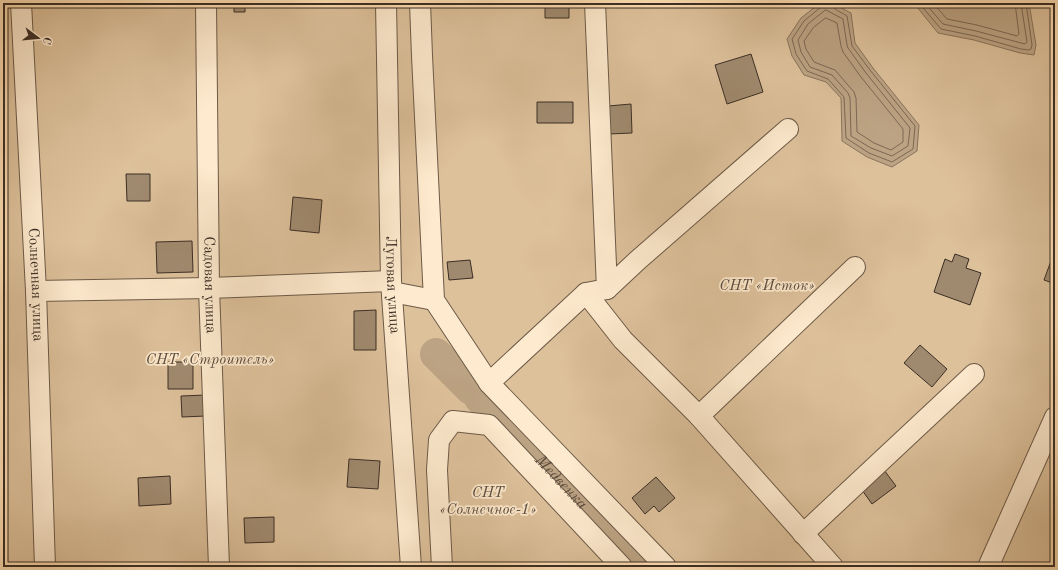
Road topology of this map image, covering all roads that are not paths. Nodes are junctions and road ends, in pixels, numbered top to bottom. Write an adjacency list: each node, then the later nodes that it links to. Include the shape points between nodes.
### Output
1 (21, 3): 11 (street, Солнечная улица)
2 (206, 3): 9 (street, Садовая улица)
3 (386, 3): 8 (street, Луговая улица)
4 (420, 3): 13 (street)
5 (595, 3): 10 (street)
6 (788, 129): 10 (street)
7 (855, 267): 16 (street)
8 (392, 286): 9 (street); 13 (street); 21 (street, Луговая улица)
9 (209, 288): 11 (street); 20 (street, Садовая улица)
10 (607, 289): 12 (street)
11 (36, 291): 19 (street, Солнечная улица)
12 (586, 293): 15 (street); 16 (street, via 623,340)
13 (434, 300): 15 (street)
14 (974, 374): 18 (street)
15 (489, 383): 24 (street)
16 (698, 416): 18 (street)
17 (1055, 417): 26 (street)
18 (803, 534): 25 (street)
19 (45, 567)
20 (219, 567)
21 (411, 567)
22 (442, 567): 23 (street, via 437,470 439,440 453,421 489,425)
23 (622, 567)
24 (666, 567)
25 (833, 567)
26 (988, 567)

